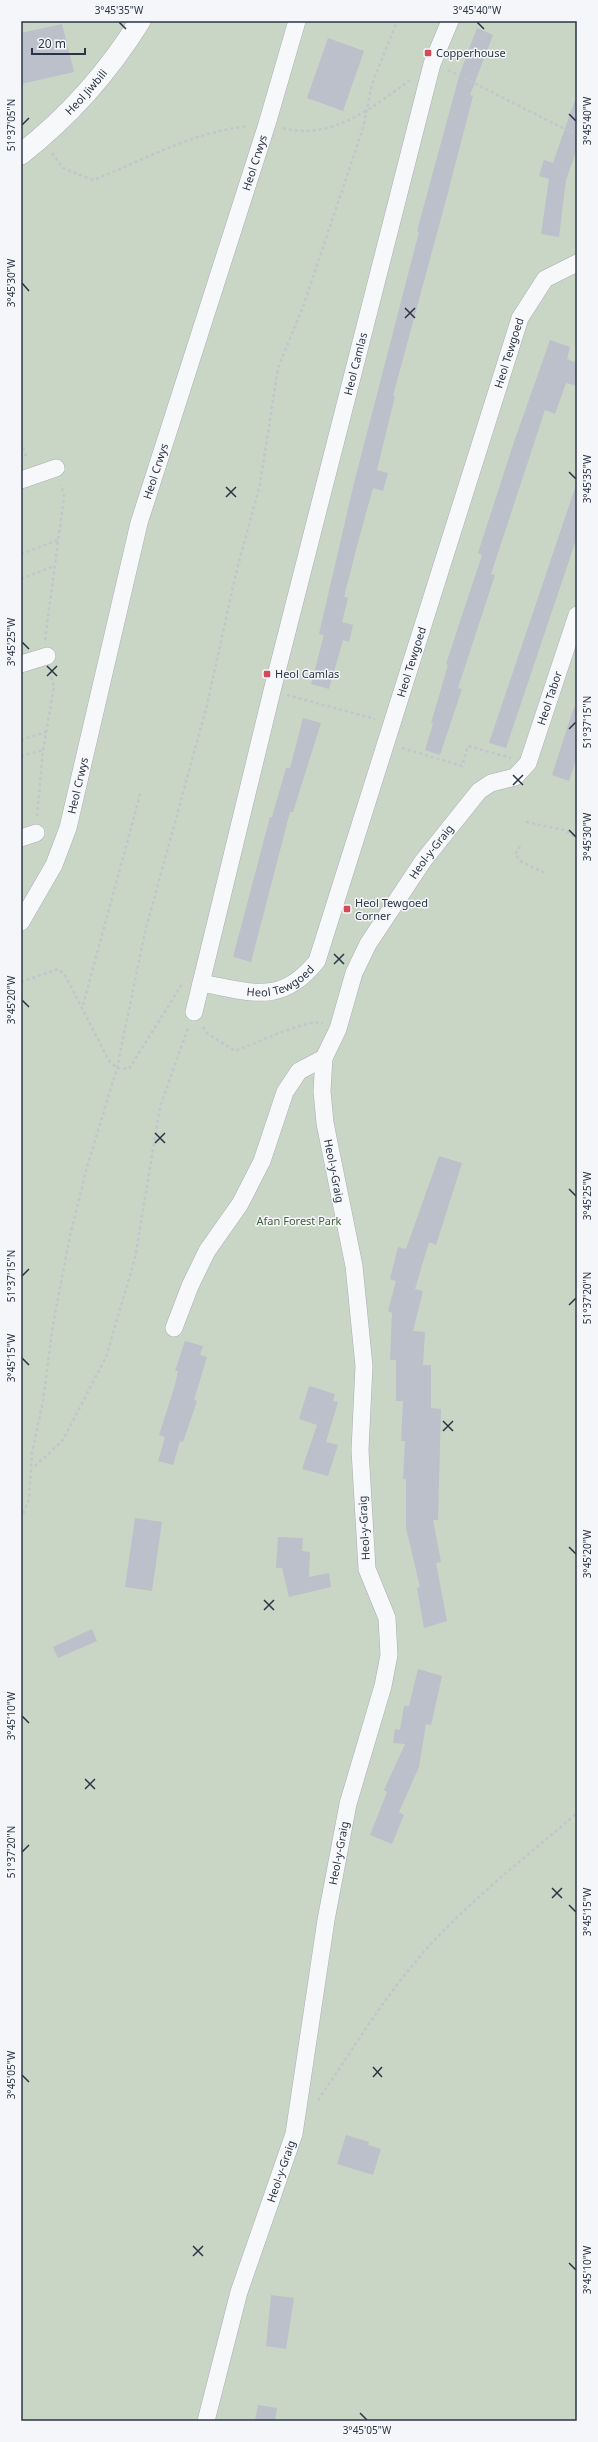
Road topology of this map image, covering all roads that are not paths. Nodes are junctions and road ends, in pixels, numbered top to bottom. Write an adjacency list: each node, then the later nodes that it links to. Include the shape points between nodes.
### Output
1 (140, 21): 4 (street, Heol Jiwbili, via 125,45 92,85 41,138)
2 (297, 21): 12 (street, Heol Crwys, via 267,124 139,523 68,828 54,865)
3 (450, 21): 13 (street, Heol Camlas, via 432,64 272,691)
4 (21, 154)
5 (577, 262): 13 (street, Heol Tewgoed, via 545,279 520,318 317,961 305,977 290,988 252,992)
6 (56, 468): 7 (street)
7 (21, 480)
8 (577, 615): 11 (street, Heol Tabor, via 528,763)
9 (47, 656): 10 (street)
10 (21, 664)
11 (515, 777): 15 (street, Heol-y-Graig, via 491,783 479,791 423,861 368,944 354,973 338,1029)
12 (21, 922)
13 (202, 983): 14 (street, Heol Camlas)
14 (194, 1012)
15 (324, 1058): 16 (street, via 299,1071 285,1092 262,1161 240,1204 207,1251); 17 (street, Heol-y-Graig, via 322,1091 325,1123 354,1266 364,1366 360,1450 367,1569 387,1618 389,1655 383,1686 348,1804 326,1920 294,2134 239,2292)
16 (174, 1328)
17 (206, 2421)

